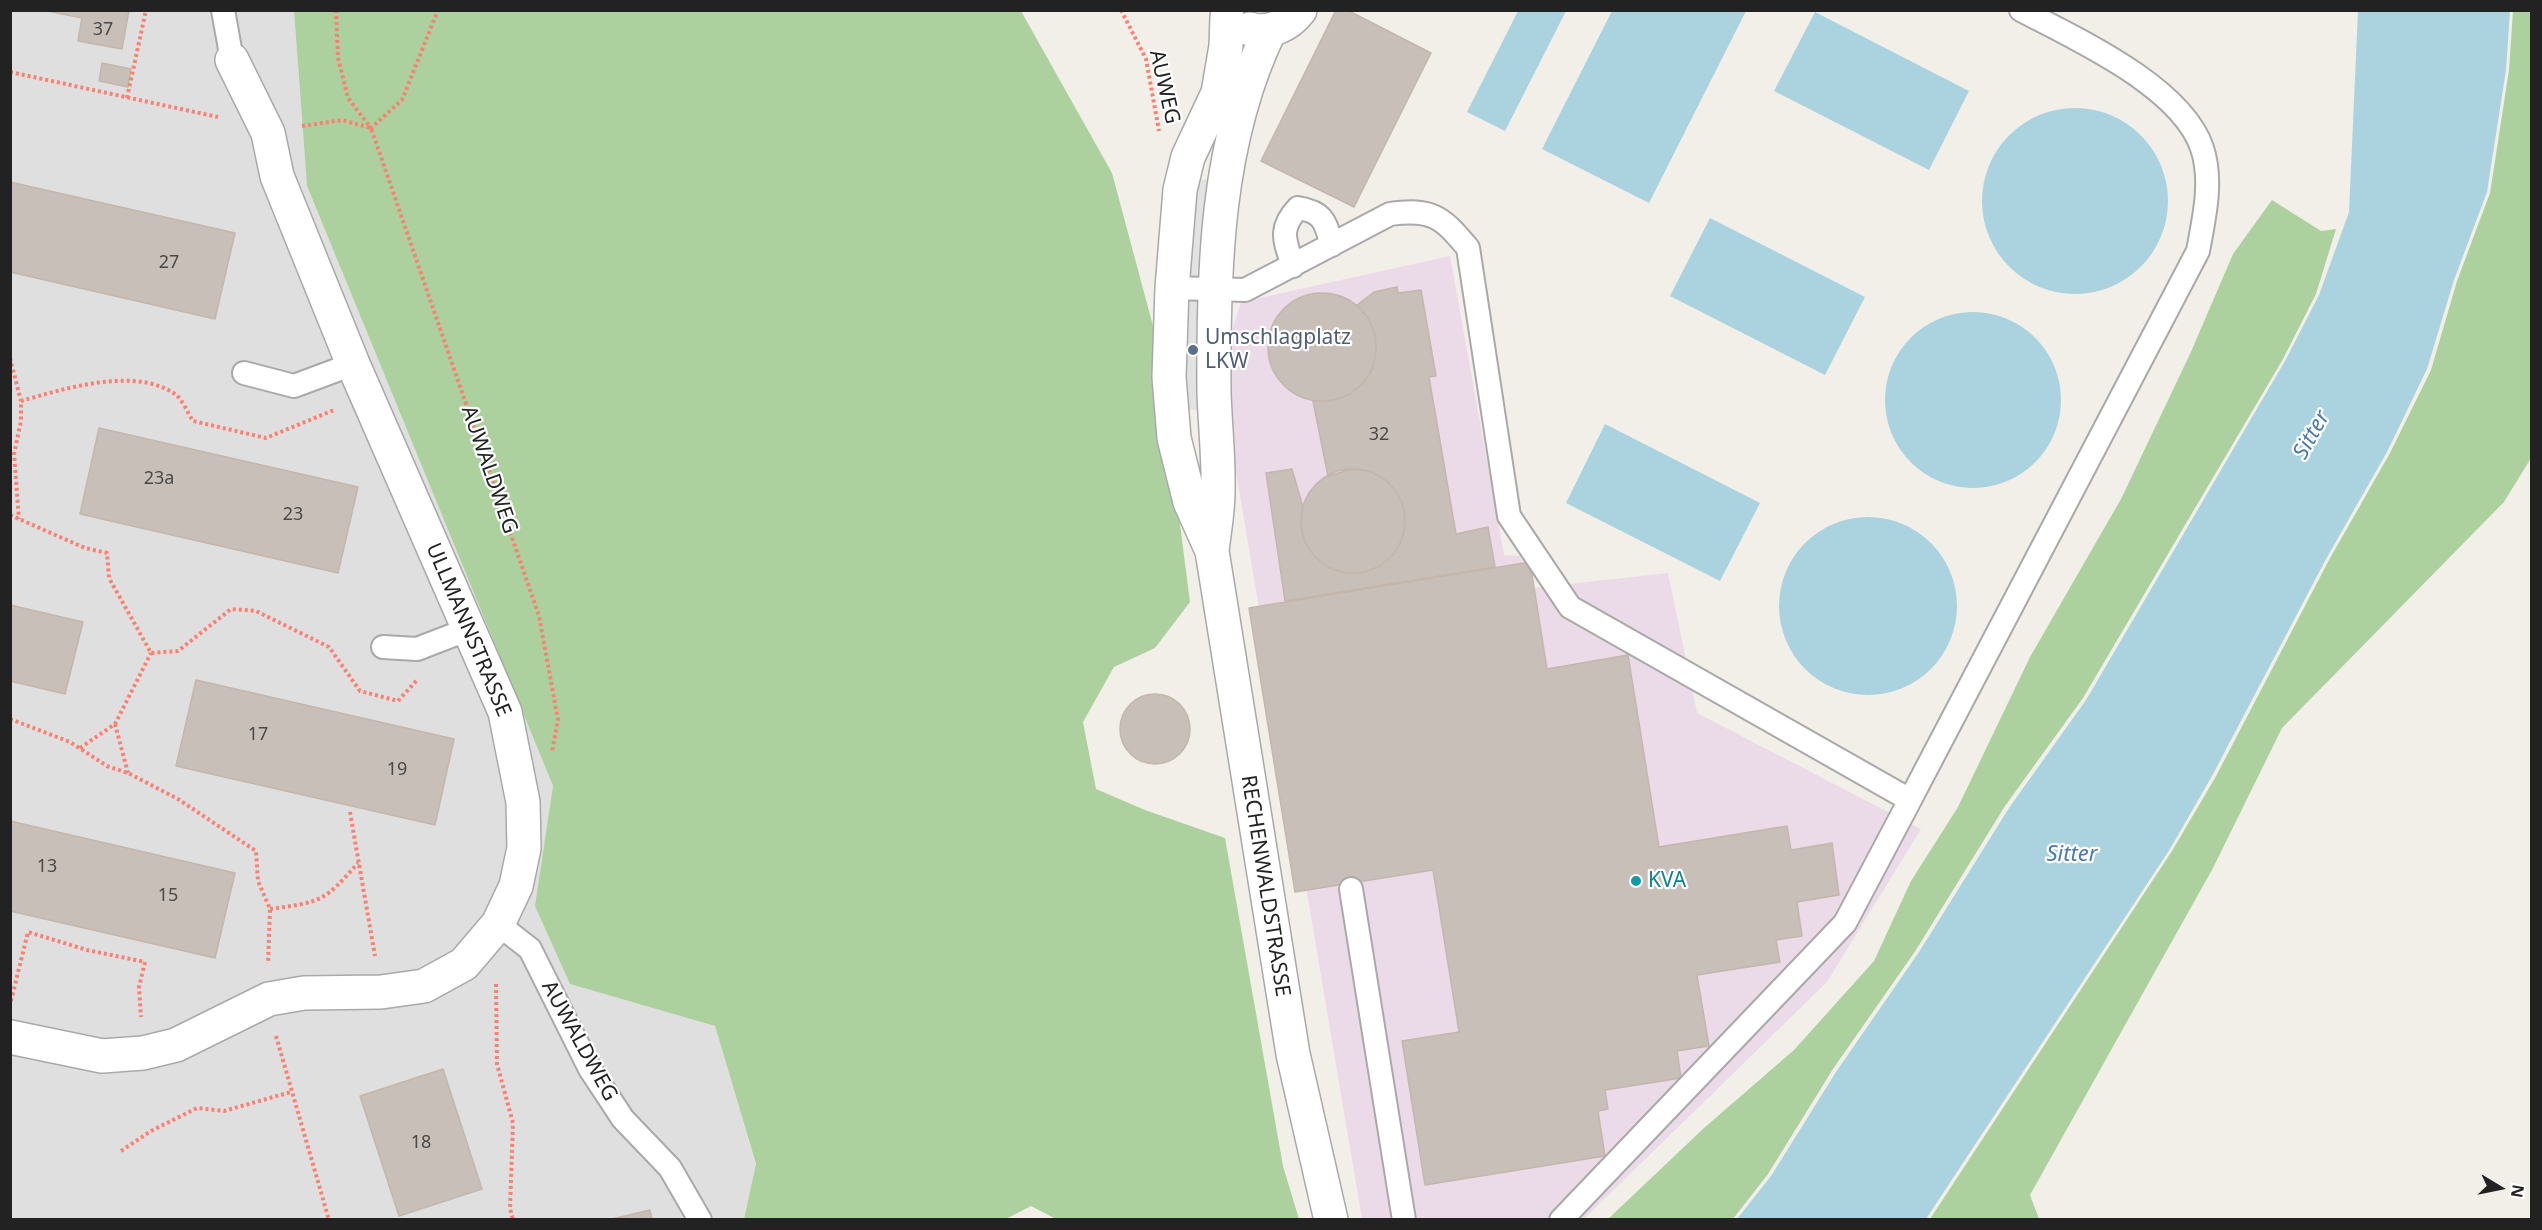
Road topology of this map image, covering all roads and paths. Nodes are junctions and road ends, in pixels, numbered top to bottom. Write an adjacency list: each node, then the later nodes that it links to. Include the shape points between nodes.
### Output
1 (146, 10): 12 (path)
2 (223, 10): 10 (lane)
3 (336, 10): 15 (path, via 338,58 348,98)
4 (438, 10): 15 (path, via 402,100)
5 (1121, 10): 16 (path, AUWEG, via 1146,59 1162,145)
6 (1300, 10): 9 (street, via 1284,25)
7 (2020, 10): 39 (lane, via 2086,44 2169,98 2192,125 2203,150 2208,200 2198,251)
8 (1224, 14): 9 (street, via 1239,26); 16 (street, RECHENWALDSTRASSE, via 1226,46 1218,93)
9 (1270, 30): 20 (street, RECHENWALDSTRASSE, via 1242,94 1227,168)
10 (232, 60): 22 (street, ULLMANNSTRASSE, via 268,133 277,176)
11 (10, 72): 12 (path)
12 (128, 98): 13 (path)
13 (224, 118)
14 (300, 127): 15 (path, via 342,120)
15 (371, 128): 37 (path, AUWALDWEG, via 538,616 558,720)
16 (1188, 156): 19 (street, RECHENWALDSTRASSE, via 1180,190)
17 (1332, 245): 18 (lane); 18 (lane, via 1325,222 1313,210 1298,208 1286,220 1284,239); 39 (lane, via 1390,214 1416,210 1445,221 1468,248 1509,516 1570,607)
18 (1293, 266): 20 (lane, via 1245,290)
19 (1172, 288): 20 (lane); 29 (street, RECHENWALDSTRASSE, via 1170,377 1174,438 1190,502)
20 (1215, 291): 29 (street, RECHENWALDSTRASSE, via 1218,494)
21 (10, 358): 24 (path)
22 (353, 363): 23 (lane, via 294,386); 30 (street, ULLMANNSTRASSE)
23 (244, 373)
24 (21, 401): 25 (path, via 76,385 139,380 176,394 193,421 266,438); 26 (path, via 21,421)
25 (342, 406)
26 (12, 455): 28 (path)
27 (10, 515): 28 (path)
28 (19, 519): 32 (path, via 85,548 107,553 109,578)
29 (1212, 551): 56 (street, RECHENWALDSTRASSE, via 1293,1054)
30 (469, 629): 31 (lane, via 417,649); 44 (street, ULLMANNSTRASSE, via 505,712 523,802 524,848)
31 (383, 647)
32 (151, 653): 33 (path, via 178,651 231,609 256,611 329,647 360,692 398,701 418,679); 35 (path)
33 (428, 675)
34 (10, 719): 36 (path)
35 (115, 724): 36 (path); 38 (path)
36 (79, 748): 38 (path, via 107,766)
37 (552, 755)
38 (128, 773): 43 (path, via 178,799 256,851 258,881)
39 (1910, 800): 58 (lane, via 1845,923)
40 (350, 812): 41 (path)
41 (358, 863): 43 (path, via 335,890 315,903); 45 (path)
42 (1351, 889): 57 (lane)
43 (270, 909): 46 (path)
44 (507, 931): 50 (street, ULLMANNSTRASSE, via 464,964 424,986 381,992 304,993 269,999 176,1045 143,1053 102,1056); 54 (path, via 496,973 497,1064 513,1123); 55 (lane, AUWALDWEG, via 530,949 590,1069 623,1119 670,1168)
45 (375, 957)
46 (268, 965)
47 (10, 1003): 48 (path, via 28,932 145,962 139,987)
48 (142, 1028)
49 (275, 1031): 51 (path)
50 (10, 1037)
51 (291, 1092): 52 (path, via 224,1111 197,1108); 53 (path)
52 (121, 1150)
53 (329, 1220)
54 (513, 1220)
55 (700, 1220)
56 (1331, 1220)
57 (1404, 1220)
58 (1561, 1220)

